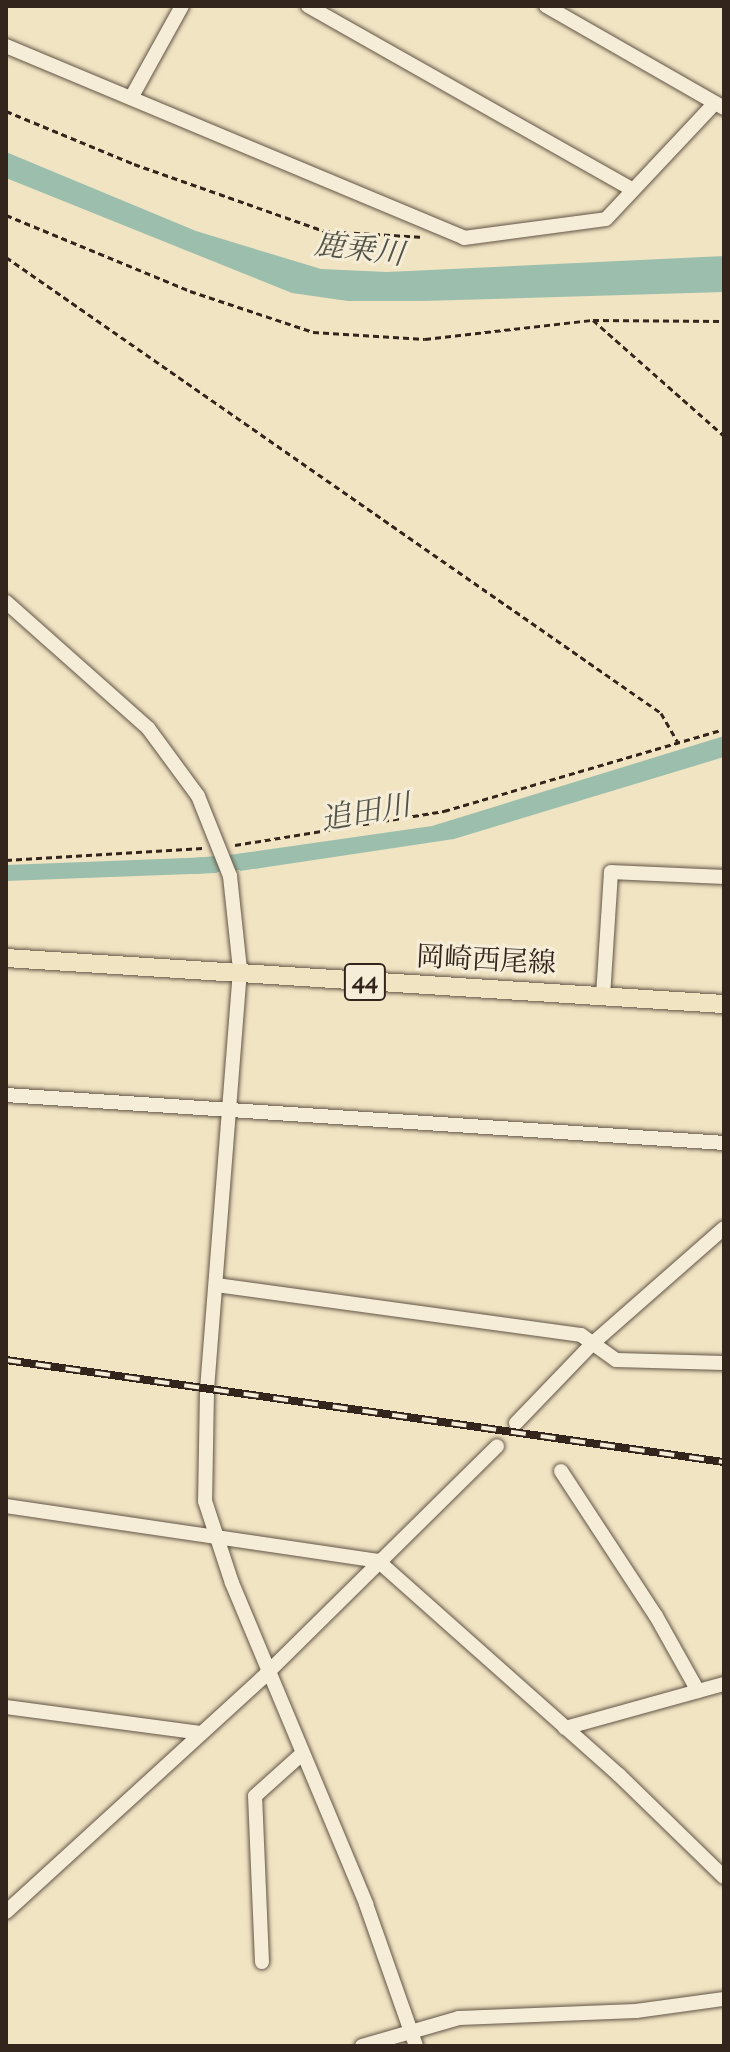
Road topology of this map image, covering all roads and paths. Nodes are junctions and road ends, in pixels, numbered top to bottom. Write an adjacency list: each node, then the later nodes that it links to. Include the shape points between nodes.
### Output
1 (182, 6): 5 (street)
2 (308, 6): 8 (street)
3 (546, 6): 6 (street)
4 (6, 46): 5 (street)
5 (131, 98): 8 (street, via 464,238 492,230 606,219)
6 (720, 106): 8 (street)
7 (6, 111): 10 (path, via 134,164 324,231)
8 (632, 189)
9 (6, 215): 12 (path, via 190,291 313,332 425,339)
10 (433, 237)
11 (6, 257): 17 (path, via 661,713)
12 (593, 320): 13 (path); 14 (path)
13 (724, 321)
14 (724, 436)
15 (6, 602): 18 (street, via 148,728 198,796)
16 (724, 729): 17 (path)
17 (678, 743): 18 (path, via 444,811)
18 (222, 848): 19 (path); 22 (street)
19 (6, 860)
20 (724, 877): 23 (street, via 611,872)
21 (6, 958): 22 (main road, 岡崎西尾線 / 44)
22 (240, 970): 23 (main road, 岡崎西尾線 / 44, via 421,987); 26 (street)
23 (603, 996): 24 (main road, 岡崎西尾線 / 44)
24 (724, 1004)
25 (6, 1095): 26 (street)
26 (229, 1109): 27 (street); 29 (street)
27 (724, 1143)
28 (724, 1228): 30 (street)
29 (216, 1285): 30 (street, via 574,1333); 36 (street, via 203,1457 205,1501)
30 (593, 1343): 31 (street, via 616,1360); 32 (street)
31 (724, 1363)
32 (516, 1423)
33 (497, 1446): 37 (street)
34 (561, 1471): 40 (street)
35 (6, 1506): 36 (street)
36 (216, 1536): 37 (street); 38 (street)
37 (378, 1561): 38 (street); 42 (street)
38 (268, 1669): 43 (street); 44 (street)
39 (724, 1684): 40 (street)
40 (698, 1691): 42 (street)
41 (6, 1707): 43 (street)
42 (565, 1728): 45 (street)
43 (200, 1733): 46 (street)
44 (303, 1753): 47 (street, via 255,1796); 49 (street)
45 (722, 1872)
46 (6, 1912)
47 (262, 1962)
48 (724, 1999): 49 (street, via 636,2011 459,2018)
49 (414, 2039): 50 (street)
50 (362, 2046)

